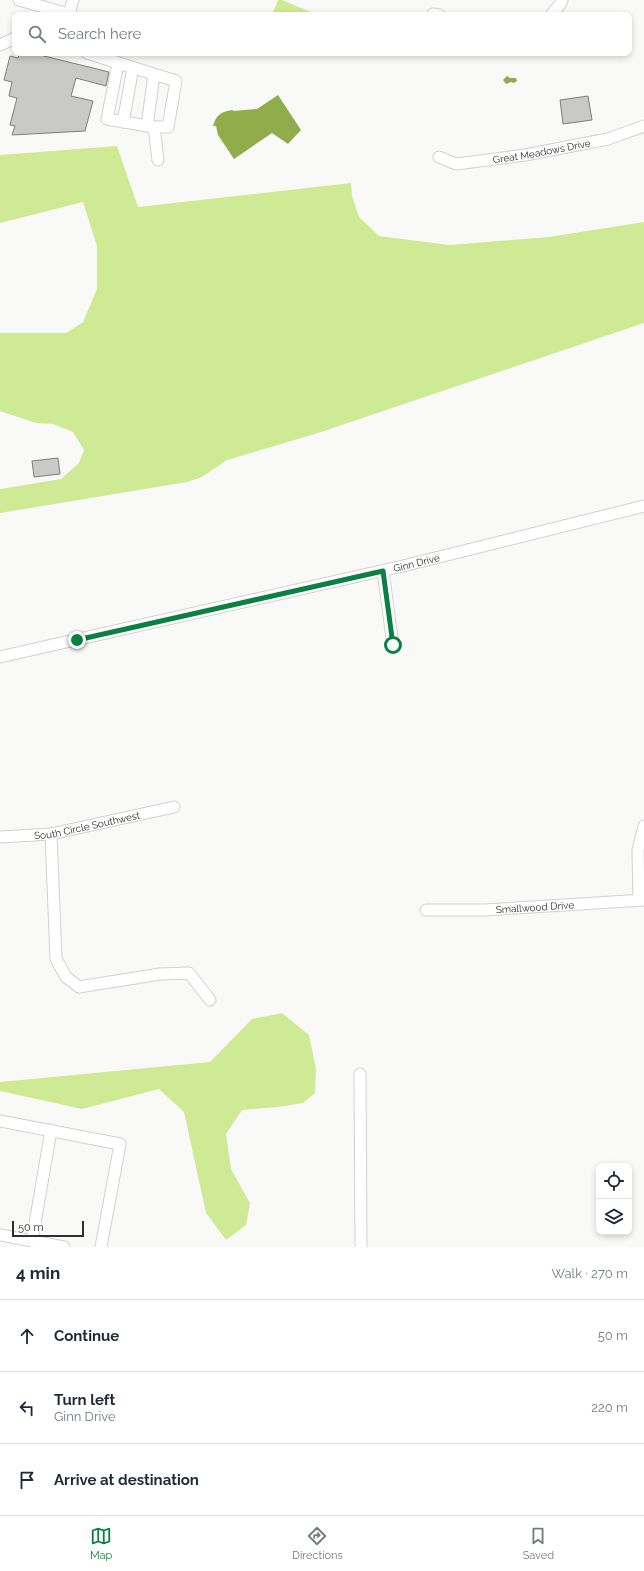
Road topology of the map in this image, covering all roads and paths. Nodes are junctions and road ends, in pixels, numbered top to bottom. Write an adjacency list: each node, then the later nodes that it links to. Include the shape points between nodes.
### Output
1 (18, 0): 4 (street)
2 (73, 0): 5 (street)
3 (562, 0): 6 (street)
4 (62, 12)
5 (70, 12)
6 (554, 12)
7 (12, 39): 8 (street)
8 (0, 45)
9 (95, 56): 10 (street)
10 (118, 64): 11 (street); 13 (street, via 107,119)
11 (133, 68): 12 (street); 13 (street)
12 (154, 75): 14 (street); 14 (street, via 176,81 168,127)
13 (123, 122): 14 (street)
14 (151, 126): 17 (street)
15 (644, 126): 16 (street, Great Meadows Drive, via 608,139 525,155 456,164)
16 (439, 157)
17 (158, 160)
18 (644, 506): 19 (street, Ginn Drive)
19 (383, 571): 20 (street); 21 (street, Ginn Drive)
20 (393, 645)
21 (0, 657)
22 (174, 807): 24 (street, South Circle Southwest)
23 (644, 826): 26 (street, via 638,850)
24 (51, 834): 25 (street, South Circle Southwest); 28 (street, via 56,959 66,977 79,987 160,974 189,973)
25 (0, 837)
26 (642, 900): 27 (street, Smallwood Drive, via 479,910)
27 (426, 910)
28 (210, 1000)
29 (360, 1074): 36 (street)
30 (0, 1121): 31 (street)
31 (51, 1130): 33 (street); 35 (street, via 120,1144)
32 (0, 1236): 33 (street)
33 (32, 1241): 34 (street)
34 (64, 1247)
35 (101, 1247)
36 (361, 1247)

